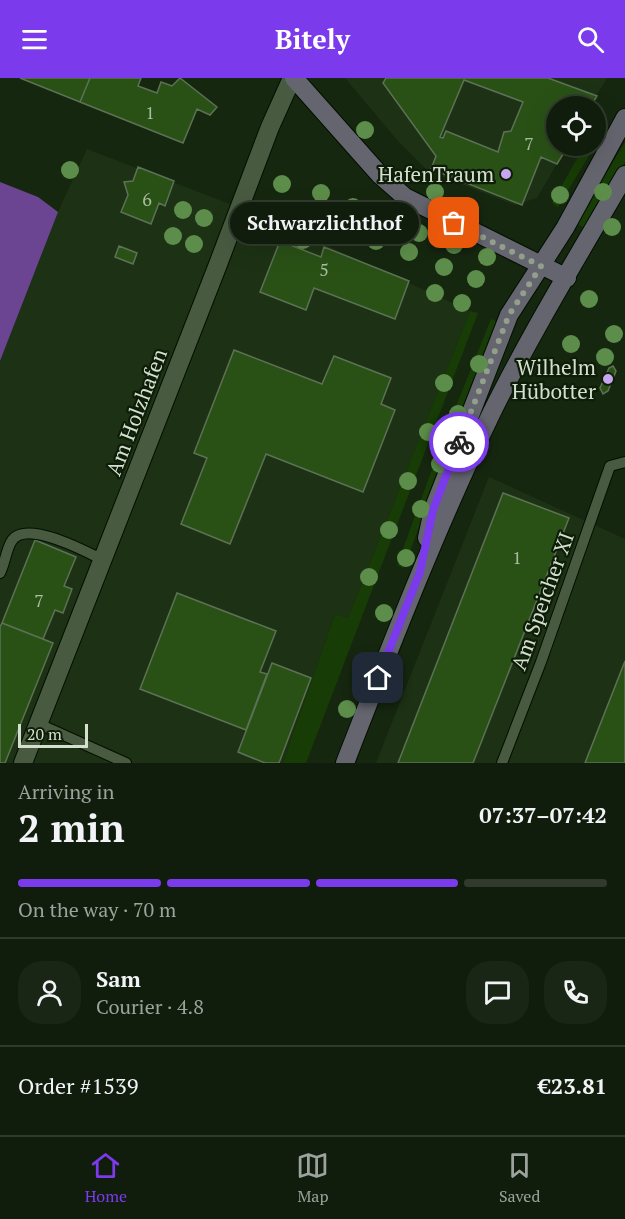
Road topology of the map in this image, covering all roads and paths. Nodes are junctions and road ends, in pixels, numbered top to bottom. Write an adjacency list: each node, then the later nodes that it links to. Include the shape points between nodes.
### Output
1 (293, 78): 4 (street, via 380,175 405,197); 7 (street, Am Holzhafen, via 270,127)
2 (625, 118): 4 (street)
3 (625, 175): 5 (street)
4 (541, 266): 5 (street); 8 (street, via 513,309 484,376 433,510)
5 (567, 278): 8 (street, via 493,411)
6 (625, 462): 14 (lane, Am Speicher XI, via 610,466)
7 (103, 560): 9 (lane, via 72,545 22,532 11,540); 10 (street, Am Holzhafen)
8 (420, 572): 13 (street)
9 (0, 573)
10 (39, 724): 11 (street, Am Holzhafen); 12 (lane)
11 (23, 763)
12 (126, 763)
13 (345, 763)
14 (502, 763)

